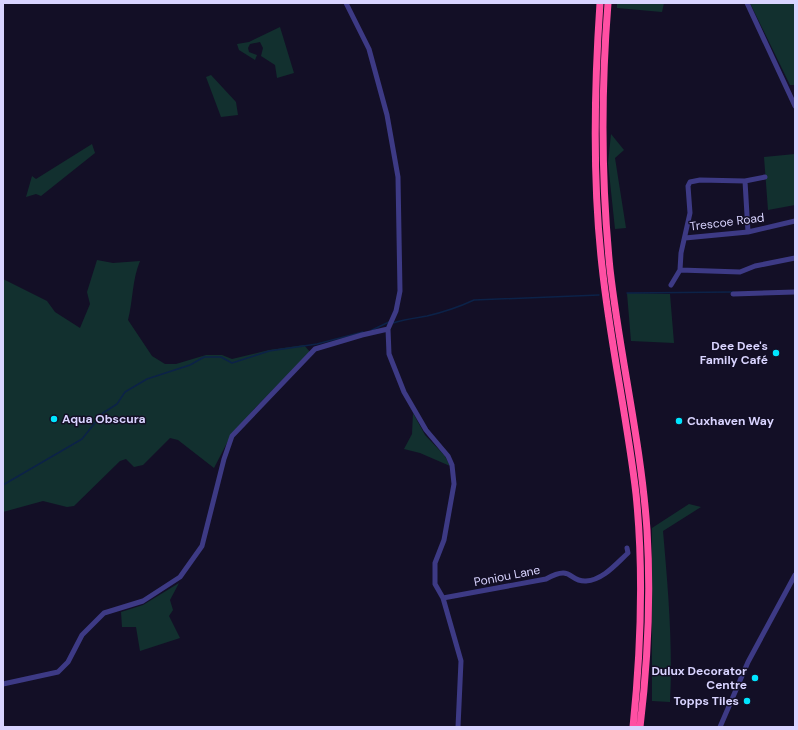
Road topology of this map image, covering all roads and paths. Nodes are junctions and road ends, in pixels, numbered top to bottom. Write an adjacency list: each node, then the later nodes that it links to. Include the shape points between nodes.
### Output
1 (346, 3): 16 (street, via 369,49 387,115 398,177 400,291 396,311)
2 (600, 3): 22 (highway, via 594,110 598,228 635,492 641,555 640,650)
3 (608, 3): 23 (highway, via 602,106 607,233 615,307 641,478 648,552 647,655)
4 (747, 3): 5 (street)
5 (795, 106)
6 (765, 177): 7 (street)
7 (745, 181): 9 (street); 10 (street, via 690,182 690,213)
8 (795, 221): 9 (street, Trescoe Road)
9 (748, 232): 10 (street, Trescoe Road)
10 (685, 238): 12 (street)
11 (795, 258): 12 (street, via 755,266 740,272)
12 (680, 270): 13 (street)
13 (671, 285)
14 (795, 292): 15 (street)
15 (733, 294)
16 (388, 329): 19 (street, via 389,354 404,392 426,430 448,456 452,465 454,484 444,540 435,563 435,584); 20 (street, via 315,349 232,436 202,546 180,577 143,601 104,613 82,635 68,662 58,672)
17 (627, 548): 19 (street, Poniou Lane, via 628,554 603,576 592,580 579,580 569,573 557,573 546,579)
18 (795, 575): 24 (street, via 748,662)
19 (443, 598): 21 (street, via 461,661)
20 (3, 684)
21 (458, 727)
22 (633, 727)
23 (640, 727)
24 (720, 727)

